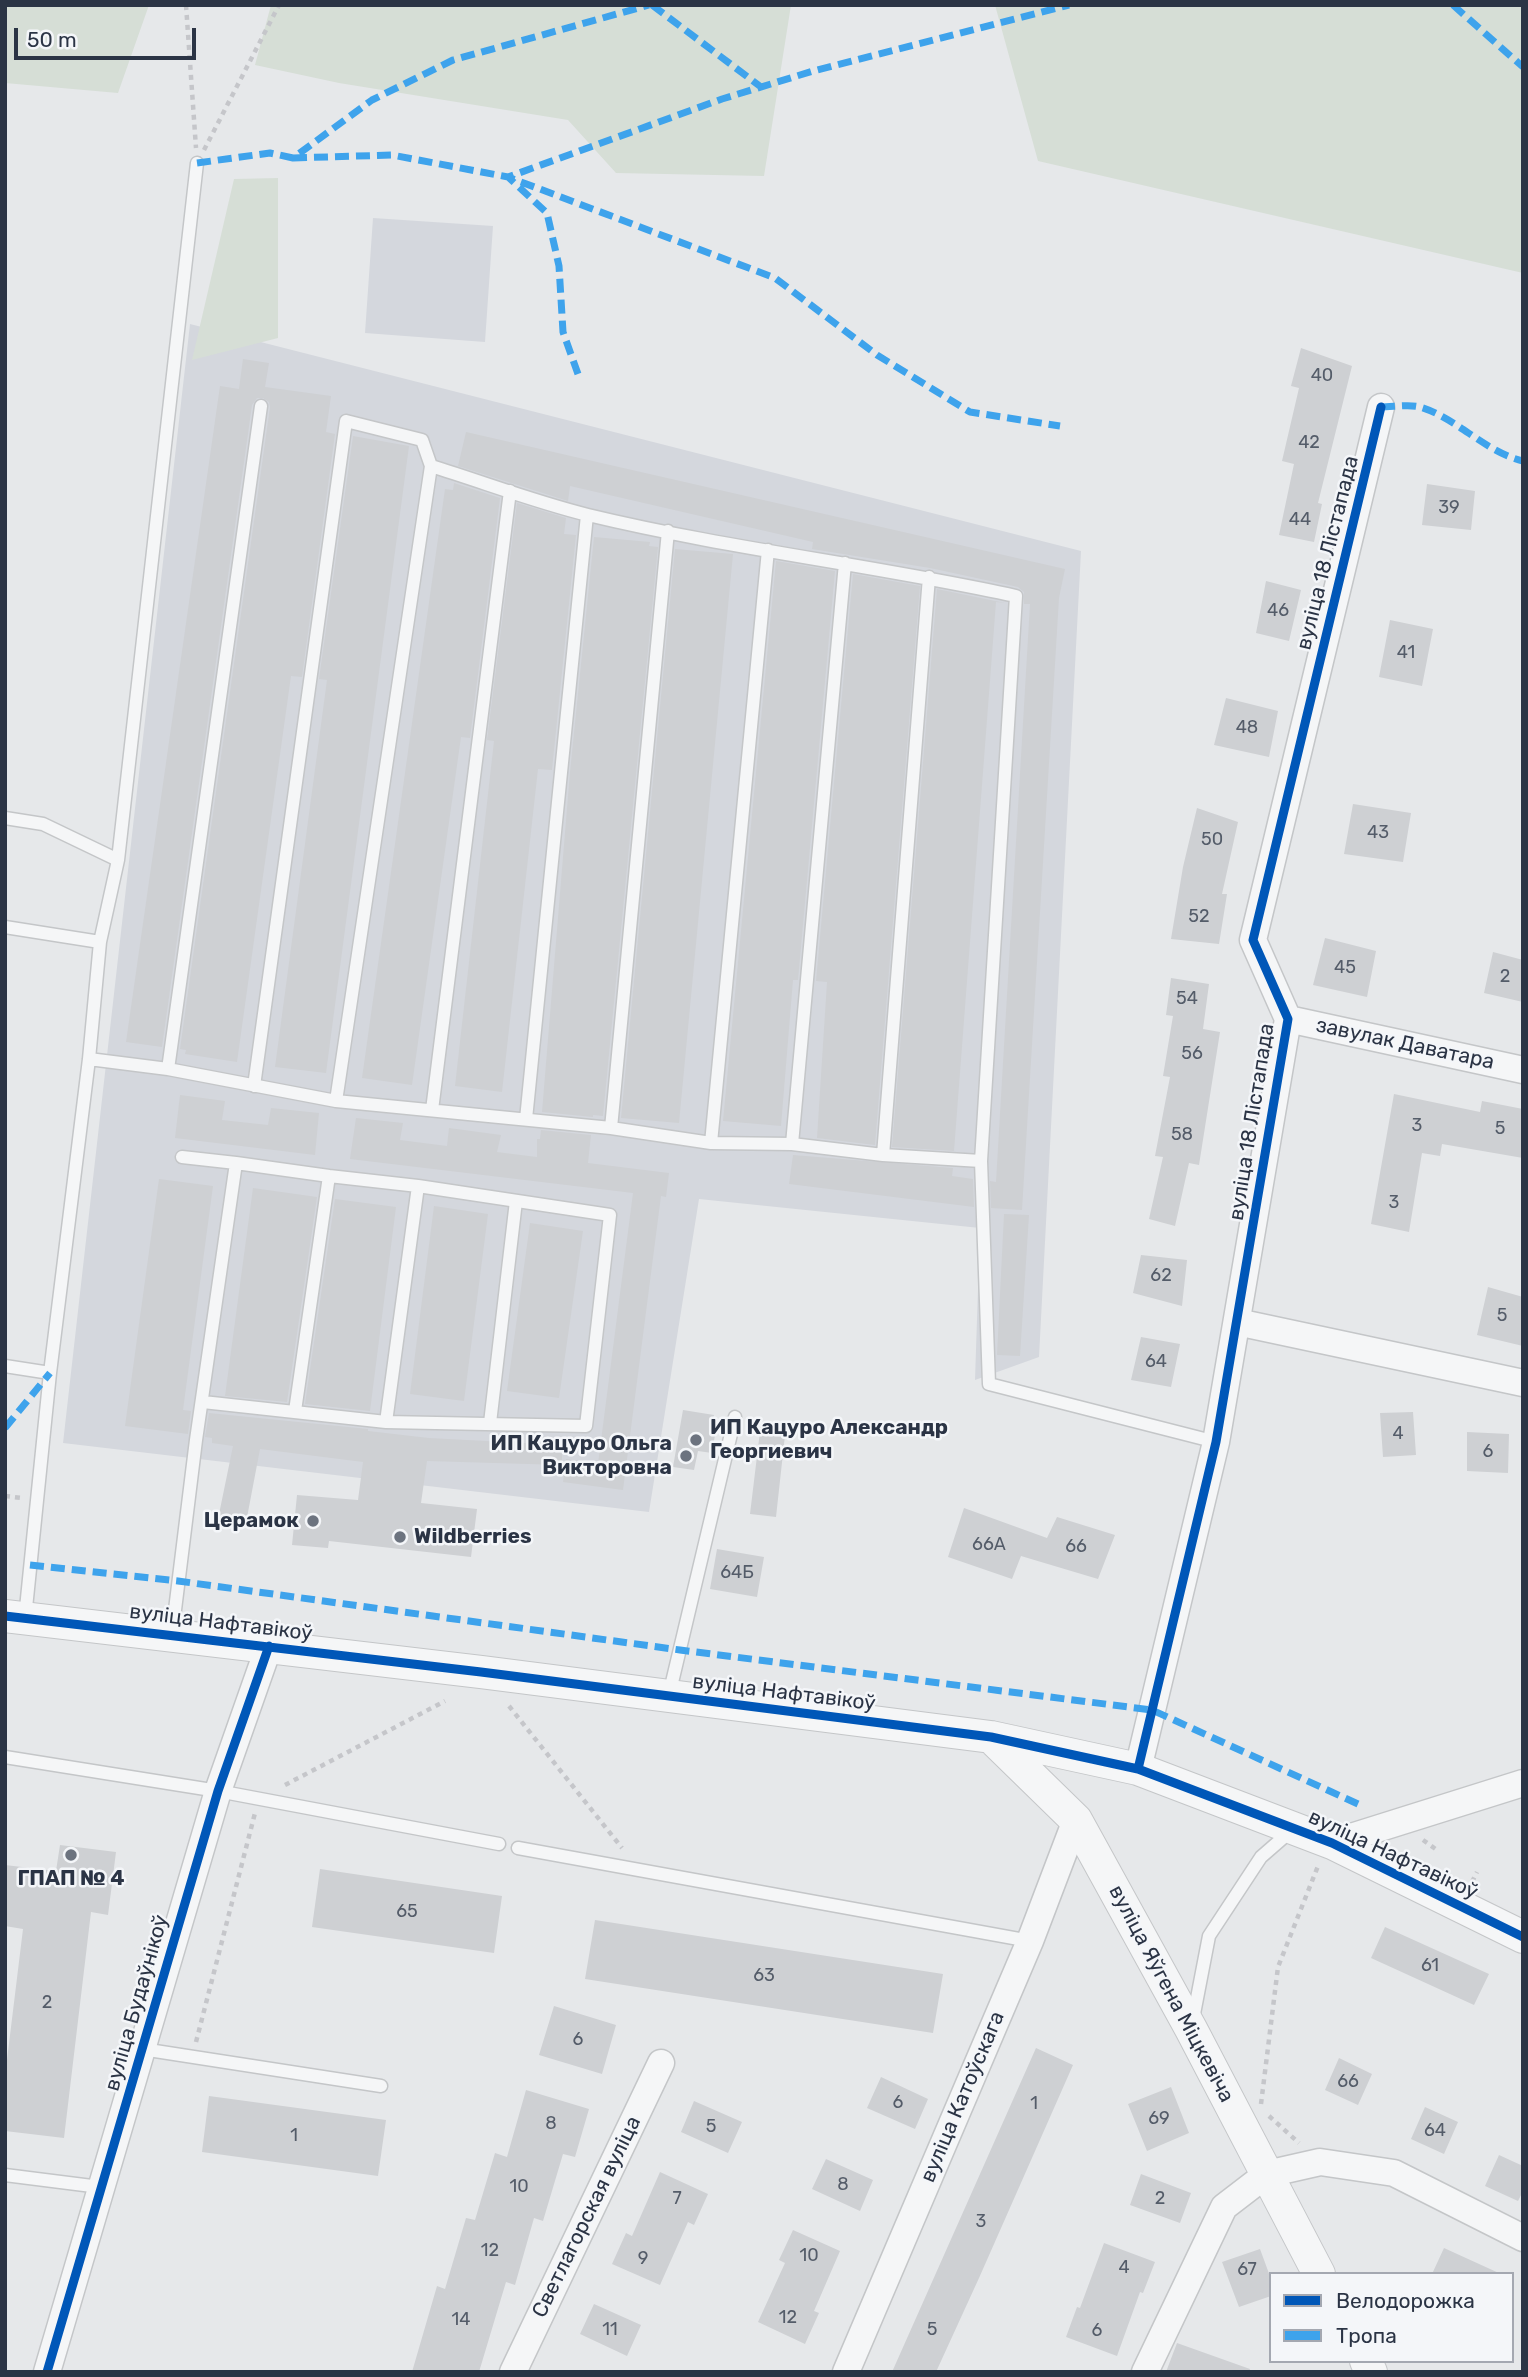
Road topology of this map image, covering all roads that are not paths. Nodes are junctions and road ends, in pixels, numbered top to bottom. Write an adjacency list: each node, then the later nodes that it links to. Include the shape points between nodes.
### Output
1 (197, 163): 12 (lane)
2 (261, 406): 17 (lane)
3 (1381, 407): 15 (street, вуліца 18 Лістапада, via 1253,940)
4 (431, 466): 5 (lane); 19 (lane, via 422,440 346,421); 20 (lane)
5 (510, 491): 6 (lane); 21 (lane)
6 (587, 514): 7 (lane); 22 (lane)
7 (668, 531): 8 (lane); 23 (lane)
8 (768, 550): 9 (lane); 24 (lane)
9 (845, 563): 10 (lane); 25 (lane)
10 (929, 577): 26 (lane); 28 (lane, via 1016,596)
11 (5, 818): 12 (lane, via 43,824)
12 (118, 860): 14 (lane)
13 (5, 927): 14 (lane)
14 (100, 942): 16 (lane)
15 (1288, 1019): 18 (street, завулак Даватара); 33 (street, вуліца 18 Лістапада)
16 (89, 1059): 17 (lane); 35 (lane)
17 (168, 1069): 19 (lane)
18 (1523, 1070)
19 (254, 1086): 20 (lane)
20 (337, 1101): 21 (lane)
21 (432, 1110): 22 (lane)
22 (526, 1119): 23 (lane)
23 (611, 1128): 24 (lane)
24 (711, 1143): 25 (lane)
25 (792, 1144): 26 (lane)
26 (883, 1155): 28 (lane)
27 (182, 1157): 29 (lane)
28 (981, 1161): 42 (lane, via 989,1384)
29 (236, 1163): 30 (lane); 37 (lane)
30 (329, 1177): 31 (lane); 38 (lane)
31 (418, 1186): 32 (lane); 40 (lane)
32 (516, 1200): 41 (lane); 41 (lane, via 610,1215 586,1426)
33 (1237, 1322): 36 (street); 42 (street, вуліца 18 Лістапада)
34 (5, 1366): 35 (lane)
35 (50, 1373): 43 (lane)
36 (1523, 1383)
37 (203, 1402): 38 (lane); 44 (lane)
38 (295, 1411): 40 (lane)
39 (735, 1417): 46 (lane)
40 (386, 1422): 41 (lane)
41 (490, 1423)
42 (1216, 1443): 49 (street, вуліца 18 Лістапада)
43 (15, 1617): 44 (street, вуліца Нафтавікоў)
44 (172, 1634): 45 (street, вуліца Нафтавікоў)
45 (269, 1646): 46 (street, вуліца Нафтавікоў); 51 (street, вуліца Будаўнікоў)
46 (669, 1696): 47 (street, вуліца Нафтавікоў)
47 (991, 1737): 49 (street, вуліца Нафтавікоў); 52 (street, вуліца Яўгена Міцкевіча)
48 (5, 1757): 51 (lane)
49 (1138, 1769): 53 (street, вуліца Нафтавікоў)
50 (1523, 1783): 54 (street)
51 (218, 1790): 55 (lane); 60 (street, вуліца Будаўнікоў)
52 (1076, 1820): 58 (street, вуліца Катоўскага); 59 (street, вуліца Яўгена Міцкевіча)
53 (1294, 1828): 54 (street, вуліца Нафтавікоў); 59 (lane, via 1261,1857 1209,1936)
54 (1332, 1843): 57 (street, вуліца Нафтавікоў)
55 (499, 1844)
56 (518, 1848): 58 (lane)
57 (1523, 1937)
58 (1030, 1941): 70 (street, вуліца Катоўскага)
59 (1191, 2029): 63 (street, вуліца Яўгена Міцкевіча)
60 (142, 2049): 62 (lane); 65 (street, вуліца Будаўнікоў)
61 (661, 2063): 69 (street, Светлагорская вуліца)
62 (380, 2086)
63 (1267, 2174): 66 (street, via 1320,2162 1394,2173); 67 (street, вуліца Яўгена Міцкевіча); 71 (street, via 1224,2207)
64 (5, 2175): 65 (lane)
65 (100, 2187): 68 (street, вуліца Будаўнікоў)
66 (1523, 2238)
67 (1318, 2272)
68 (47, 2372)
69 (513, 2372)
70 (846, 2372)
71 (1144, 2372)

